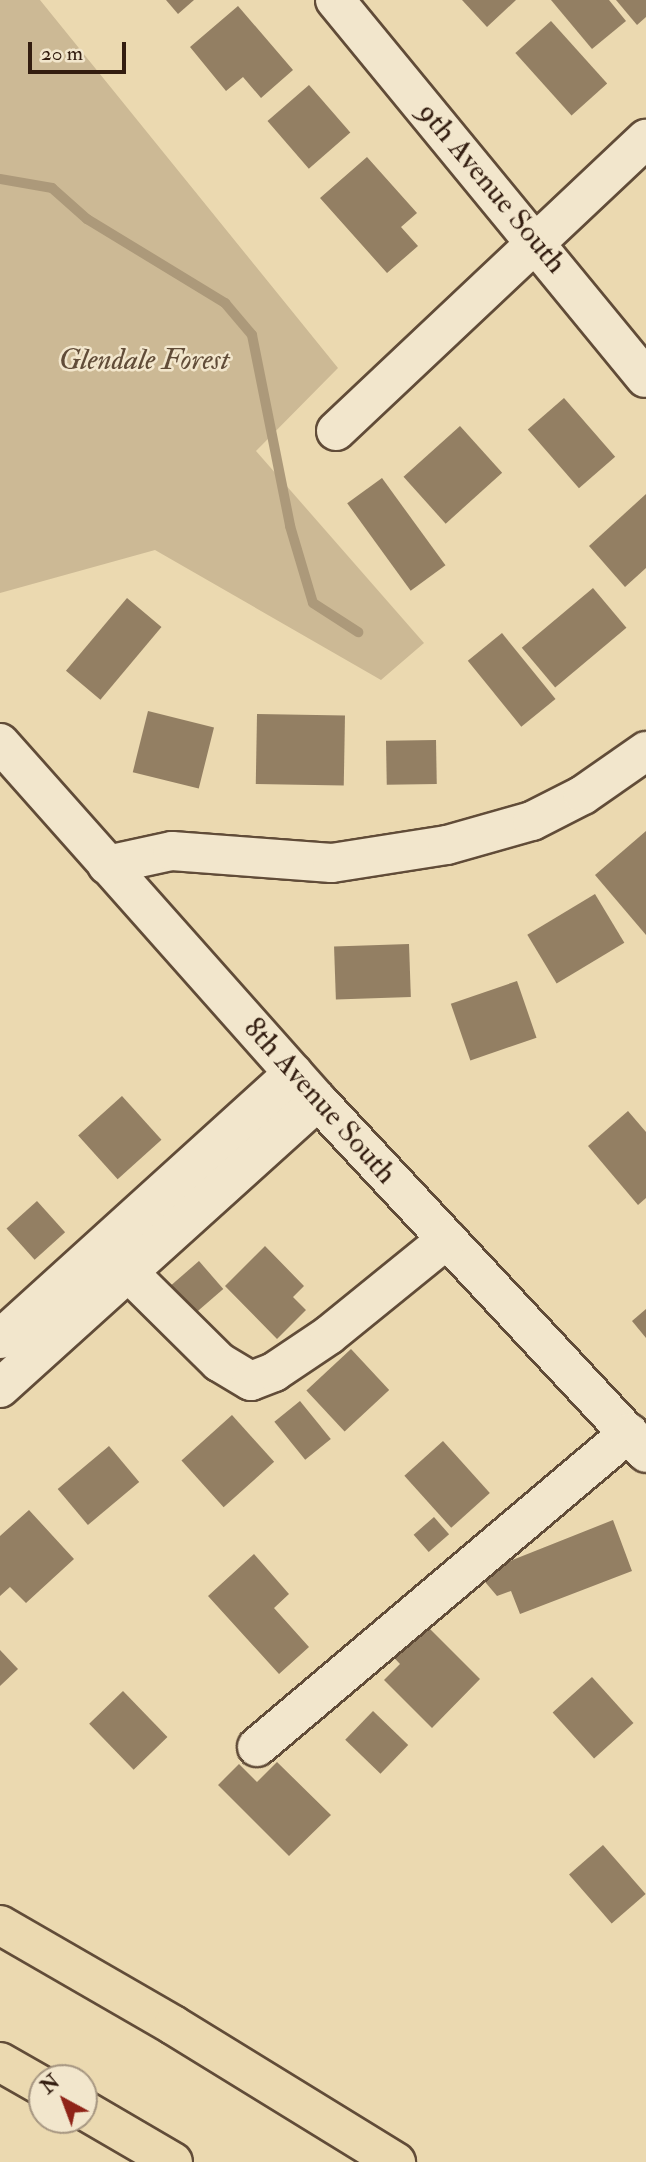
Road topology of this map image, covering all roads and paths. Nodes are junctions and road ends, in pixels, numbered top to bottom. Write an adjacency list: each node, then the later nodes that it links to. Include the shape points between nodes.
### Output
1 (335, 0): 3 (street, 9th Avenue South)
2 (646, 139): 3 (street)
3 (537, 240): 4 (street, 9th Avenue South); 5 (street)
4 (646, 378)
5 (336, 431)
6 (0, 743): 8 (street, 8th Avenue South)
7 (646, 751): 8 (street, via 583,794 532,821 447,845 332,863 172,851)
8 (107, 865): 9 (street, 8th Avenue South)
9 (293, 1073): 10 (street, 8th Avenue South); 13 (street)
10 (318, 1101): 11 (street, 8th Avenue South); 12 (street)
11 (447, 1239): 12 (street, via 329,1335 274,1372 251,1381 219,1362); 15 (street, 8th Avenue South)
12 (128, 1272): 14 (street)
13 (0, 1339)
14 (0, 1388)
15 (637, 1443): 16 (street)
16 (257, 1747)
17 (0, 1925): 22 (highway)
18 (0, 2062): 19 (highway)
19 (28, 2078)
20 (98, 2118): 21 (highway)
21 (173, 2162)
22 (396, 2162)

